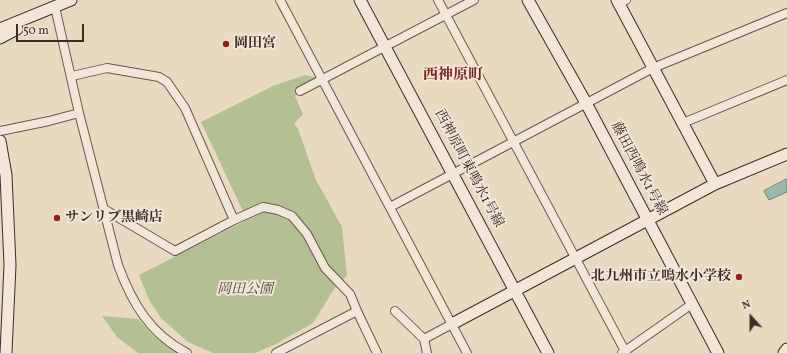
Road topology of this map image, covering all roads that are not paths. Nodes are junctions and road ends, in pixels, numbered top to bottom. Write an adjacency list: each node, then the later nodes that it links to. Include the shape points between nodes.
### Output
1 (71, 0): 8 (street)
2 (280, 0): 16 (street)
3 (360, 0): 13 (street, 西神原町東鳴水1号線)
4 (438, 0): 10 (street)
5 (474, 0): 10 (street)
6 (528, 0): 19 (street, 藤田西鳴水1号線)
7 (621, 1): 14 (street)
8 (56, 7): 11 (street); 12 (street); 15 (street)
9 (787, 13): 14 (street)
10 (445, 15): 13 (street); 24 (street)
11 (0, 29)
12 (0, 38)
13 (385, 47): 16 (street); 26 (street, 西神原町東鳴水1号線)
14 (653, 68): 19 (street); 21 (street)
15 (72, 76): 20 (street); 31 (street, via 107,68 159,77 167,82 186,108)
16 (323, 79): 18 (street); 28 (street)
17 (787, 80): 21 (street)
18 (300, 91)
19 (586, 103): 24 (street); 30 (street, 藤田西鳴水1号線)
20 (79, 113): 22 (street); 29 (street)
21 (682, 123): 27 (street)
22 (0, 130)
23 (0, 141): 41 (street, via 6,175 10,264)
24 (514, 142): 26 (street); 32 (street)
25 (787, 154): 27 (street)
26 (454, 174): 28 (street); 33 (street, 西神原町東鳴水1号線)
27 (715, 184): 30 (street)
28 (390, 207): 37 (street)
29 (104, 209): 31 (street, via 175,251); 42 (street, via 118,265 126,286 146,321 162,337)
30 (648, 219): 32 (street); 34 (street, 藤田西鳴水1号線)
31 (234, 220): 35 (street, via 263,207 292,216 307,234 325,268 350,294)
32 (575, 258): 33 (street); 40 (street)
33 (516, 291): 37 (street); 47 (street, 西神原町東鳴水1号線)
34 (692, 304): 40 (street); 48 (street, 藤田西鳴水1号線)
35 (357, 311): 43 (street); 44 (street)
36 (395, 311): 38 (street)
37 (452, 324): 38 (street); 46 (street)
38 (424, 339): 45 (street)
39 (787, 349): 49 (street)
40 (625, 352)
41 (6, 353)
42 (187, 353)
43 (276, 353)
44 (378, 353)
45 (427, 353)
46 (467, 353)
47 (548, 353)
48 (718, 353)
49 (784, 353)

